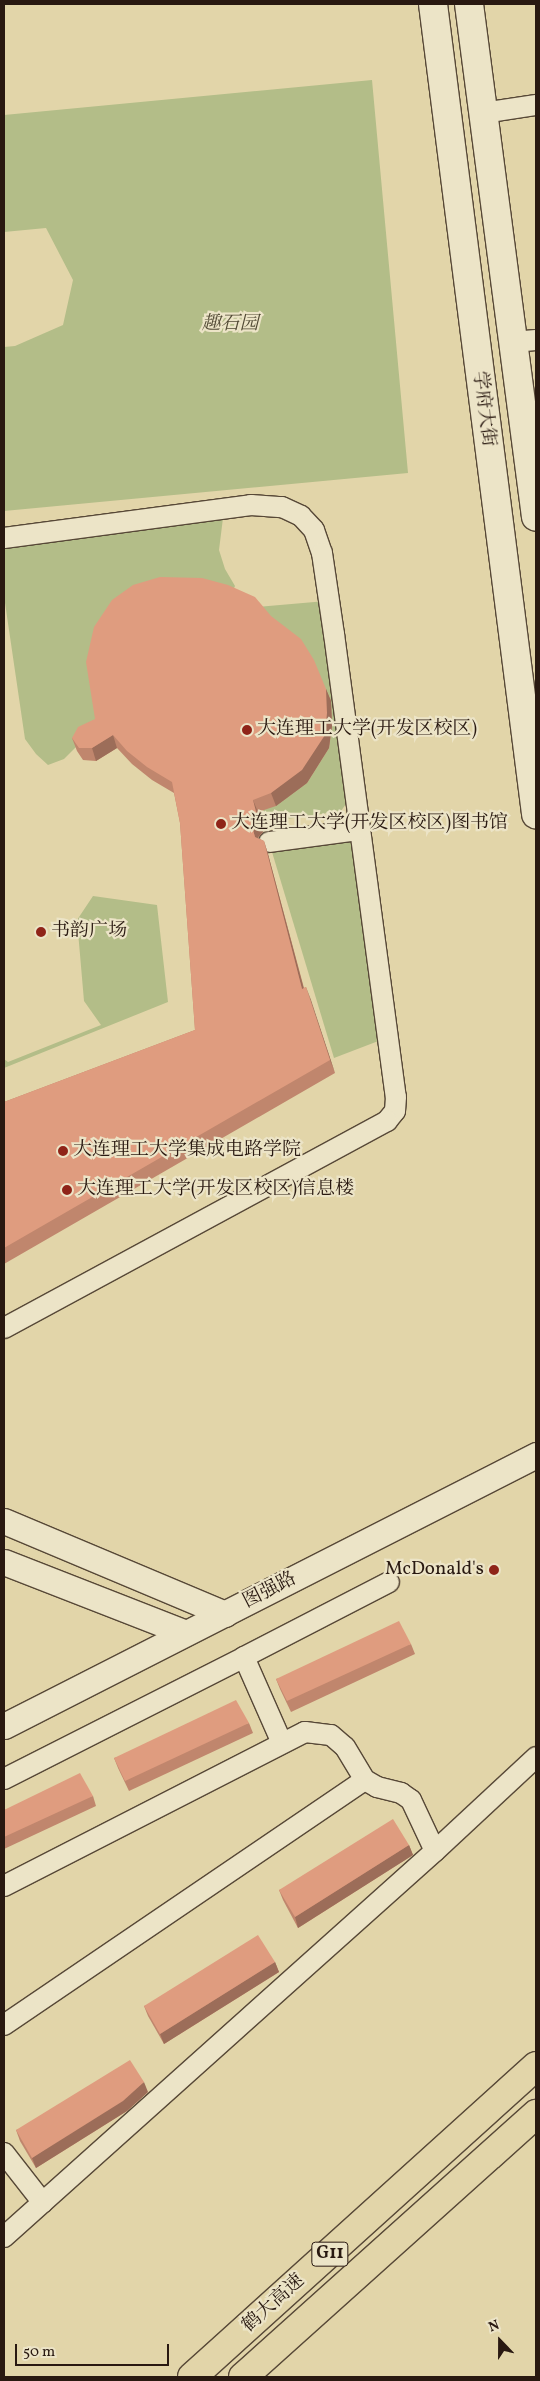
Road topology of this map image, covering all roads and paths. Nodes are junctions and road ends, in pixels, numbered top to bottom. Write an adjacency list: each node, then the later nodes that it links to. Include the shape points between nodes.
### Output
1 (433, 4): 8 (main road, 学府大街)
2 (469, 4): 4 (main road, 学府大街)
3 (536, 105): 4 (street)
4 (483, 113): 5 (main road, 学府大街)
5 (525, 341): 6 (main road, 学府大街)
6 (536, 516)
7 (4, 538): 9 (street, via 250,505 282,507 301,516 314,530 322,553)
8 (536, 814)
9 (359, 830): 10 (street); 11 (street, via 396,1097 395,1111 387,1121 371,1130)
10 (269, 842)
11 (4, 1328)
12 (536, 1455): 16 (street, 图强路)
13 (4, 1521): 16 (street)
14 (4, 1562): 17 (street)
15 (389, 1582): 18 (street)
16 (225, 1614): 17 (street, 图强路)
17 (186, 1633): 19 (street, 图强路)
18 (244, 1657): 20 (street); 22 (street)
19 (4, 1726)
20 (282, 1743): 23 (street, via 305,1732 331,1736 345,1747); 25 (street)
21 (536, 1757): 24 (street)
22 (4, 1779)
23 (364, 1780): 24 (street, via 401,1793 411,1800); 26 (street)
24 (435, 1851): 30 (street)
25 (4, 1886)
26 (4, 2025)
27 (536, 2066): 32 (highway, 鹤大高速 / G11)
28 (536, 2114): 33 (highway, 鹤大高速 / G11)
29 (4, 2153): 30 (street)
30 (43, 2203): 31 (street)
31 (4, 2237)
32 (192, 2377)
33 (243, 2377)

